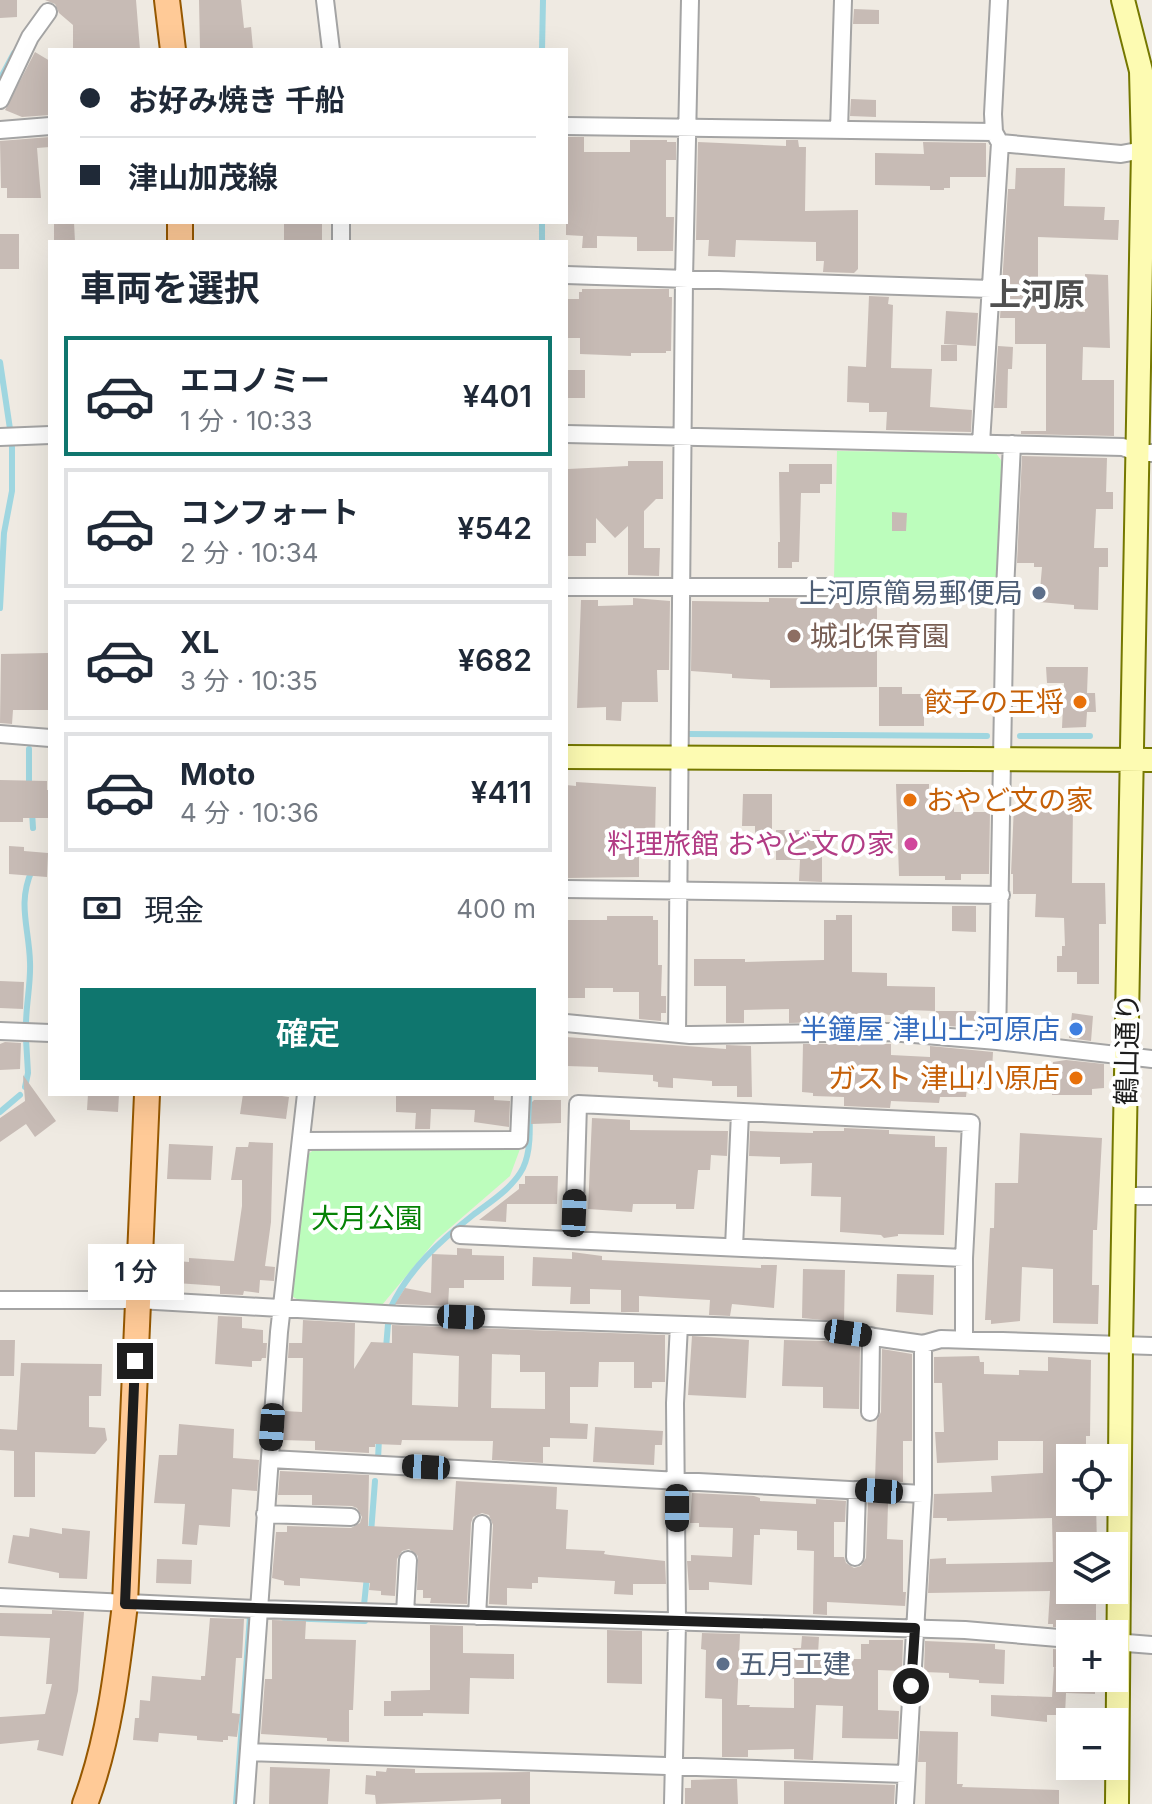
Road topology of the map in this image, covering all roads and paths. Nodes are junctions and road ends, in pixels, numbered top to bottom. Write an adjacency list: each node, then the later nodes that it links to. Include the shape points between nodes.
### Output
1 (167, 0): 8 (main road)
2 (325, 0): 9 (street)
3 (690, 0): 13 (street)
4 (843, 0): 15 (street)
5 (999, 0): 16 (street)
6 (1123, 0): 17 (street, 鶴山通り, via 1141,71)
7 (48, 12): 10 (street)
8 (173, 48)
9 (331, 48)
10 (0, 100)
11 (48, 126): 14 (street)
12 (568, 126): 13 (street)
13 (686, 128): 15 (street); 19 (street)
14 (0, 130)
15 (839, 130): 16 (street)
16 (997, 138): 17 (street, via 1121,154); 20 (street)
17 (1148, 150): 27 (street, 鶴山通り)
18 (568, 275): 19 (street)
19 (684, 279): 20 (street); 23 (street)
20 (991, 289): 25 (street)
21 (568, 434): 23 (street)
22 (48, 435): 24 (street)
23 (682, 436): 25 (street); 29 (street)
24 (0, 437)
25 (981, 443): 26 (street)
26 (1012, 444): 27 (street, via 1123,447); 30 (street)
27 (1145, 453): 36 (street, 鶴山通り)
28 (568, 587): 29 (street)
29 (680, 587): 30 (street); 34 (street)
30 (1005, 590): 35 (street)
31 (0, 734): 32 (street)
32 (48, 738)
33 (568, 757): 34 (street)
34 (679, 757): 35 (street); 38 (street)
35 (1003, 760): 36 (street); 39 (street)
36 (1143, 760): 45 (street, 鶴山通り)
37 (568, 889): 38 (street)
38 (678, 891): 39 (street); 43 (street)
39 (1001, 895): 44 (street)
40 (568, 1023): 43 (street)
41 (0, 1031): 42 (street)
42 (48, 1033)
43 (677, 1034): 44 (street, via 890,1032)
44 (997, 1041): 45 (street)
45 (1127, 1058): 46 (street); 52 (street, 鶴山通り)
46 (1152, 1059)
47 (147, 1096): 59 (main road)
48 (306, 1096): 51 (street)
49 (521, 1096): 51 (street, via 519,1140)
50 (740, 1113): 55 (street, via 578,1104); 56 (street); 57 (street, via 971,1123)
51 (301, 1141): 60 (street)
52 (1124, 1196): 53 (street); 65 (street, 鶴山通り)
53 (1152, 1196)
54 (460, 1235): 55 (street)
55 (574, 1240): 56 (street)
56 (734, 1247): 57 (street)
57 (964, 1258): 63 (street)
58 (0, 1300): 59 (street)
59 (138, 1300): 60 (street); 78 (main road)
60 (281, 1309): 61 (street); 68 (street)
61 (679, 1325): 62 (street); 69 (street)
62 (871, 1336): 64 (street); 67 (street)
63 (964, 1340): 64 (street); 65 (street)
64 (923, 1344): 71 (street)
65 (1121, 1345): 66 (street); 82 (street, 鶴山通り)
66 (1152, 1346)
67 (870, 1412)
68 (270, 1459): 69 (street); 72 (street)
69 (676, 1480): 70 (street); 83 (street)
70 (857, 1490): 71 (street); 75 (street)
71 (923, 1494): 84 (street)
72 (265, 1514): 73 (street); 79 (street)
73 (351, 1517)
74 (482, 1524): 81 (street)
75 (855, 1557)
76 (408, 1560): 80 (street)
77 (0, 1597): 78 (street)
78 (125, 1604): 79 (street); 92 (main road, via 107,1724)
79 (258, 1609): 80 (street); 89 (street)
80 (405, 1613): 81 (street)
81 (477, 1616): 83 (street)
82 (1116, 1620)
83 (677, 1622): 84 (street); 90 (street)
84 (915, 1628): 85 (street); 91 (street)
85 (1056, 1638)
86 (1128, 1643): 87 (street)
87 (1152, 1645)
88 (1116, 1692): 96 (street, 鶴山通り)
89 (249, 1752): 90 (street); 93 (street)
90 (674, 1766): 91 (street); 94 (street)
91 (906, 1774): 95 (street)
92 (85, 1804)
93 (245, 1804)
94 (673, 1804)
95 (905, 1804)
96 (1117, 1804)

